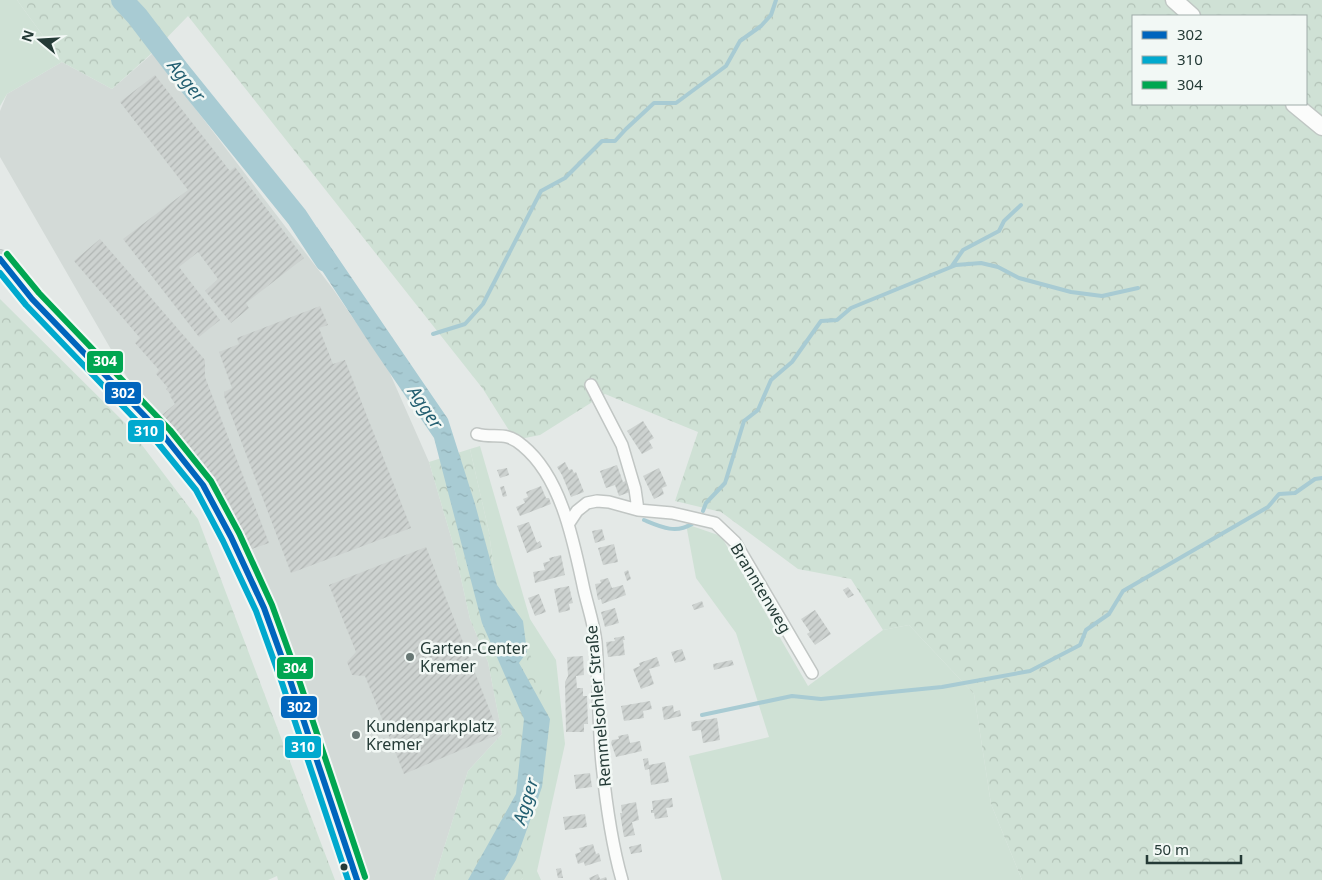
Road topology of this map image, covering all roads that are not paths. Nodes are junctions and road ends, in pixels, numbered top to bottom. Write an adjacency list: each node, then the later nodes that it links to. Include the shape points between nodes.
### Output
1 (1174, 0): 2 (main road)
2 (1191, 15)
3 (1295, 105): 4 (main road)
4 (1322, 127)
5 (0, 259): 11 (main road, via 32,299 164,436 203,485 264,608)
6 (591, 385): 8 (street, via 622,445)
7 (477, 434): 9 (street, Remmelsohler Straße, via 505,435 523,445 544,468)
8 (638, 510): 9 (street, Branntenweg, via 597,501 577,511); 10 (street, Branntenweg, via 672,513 715,523 734,542)
9 (569, 523): 12 (street, Remmelsohler Straße, via 596,640 602,763 609,820)
10 (812, 673)
11 (357, 880)
12 (622, 880)

